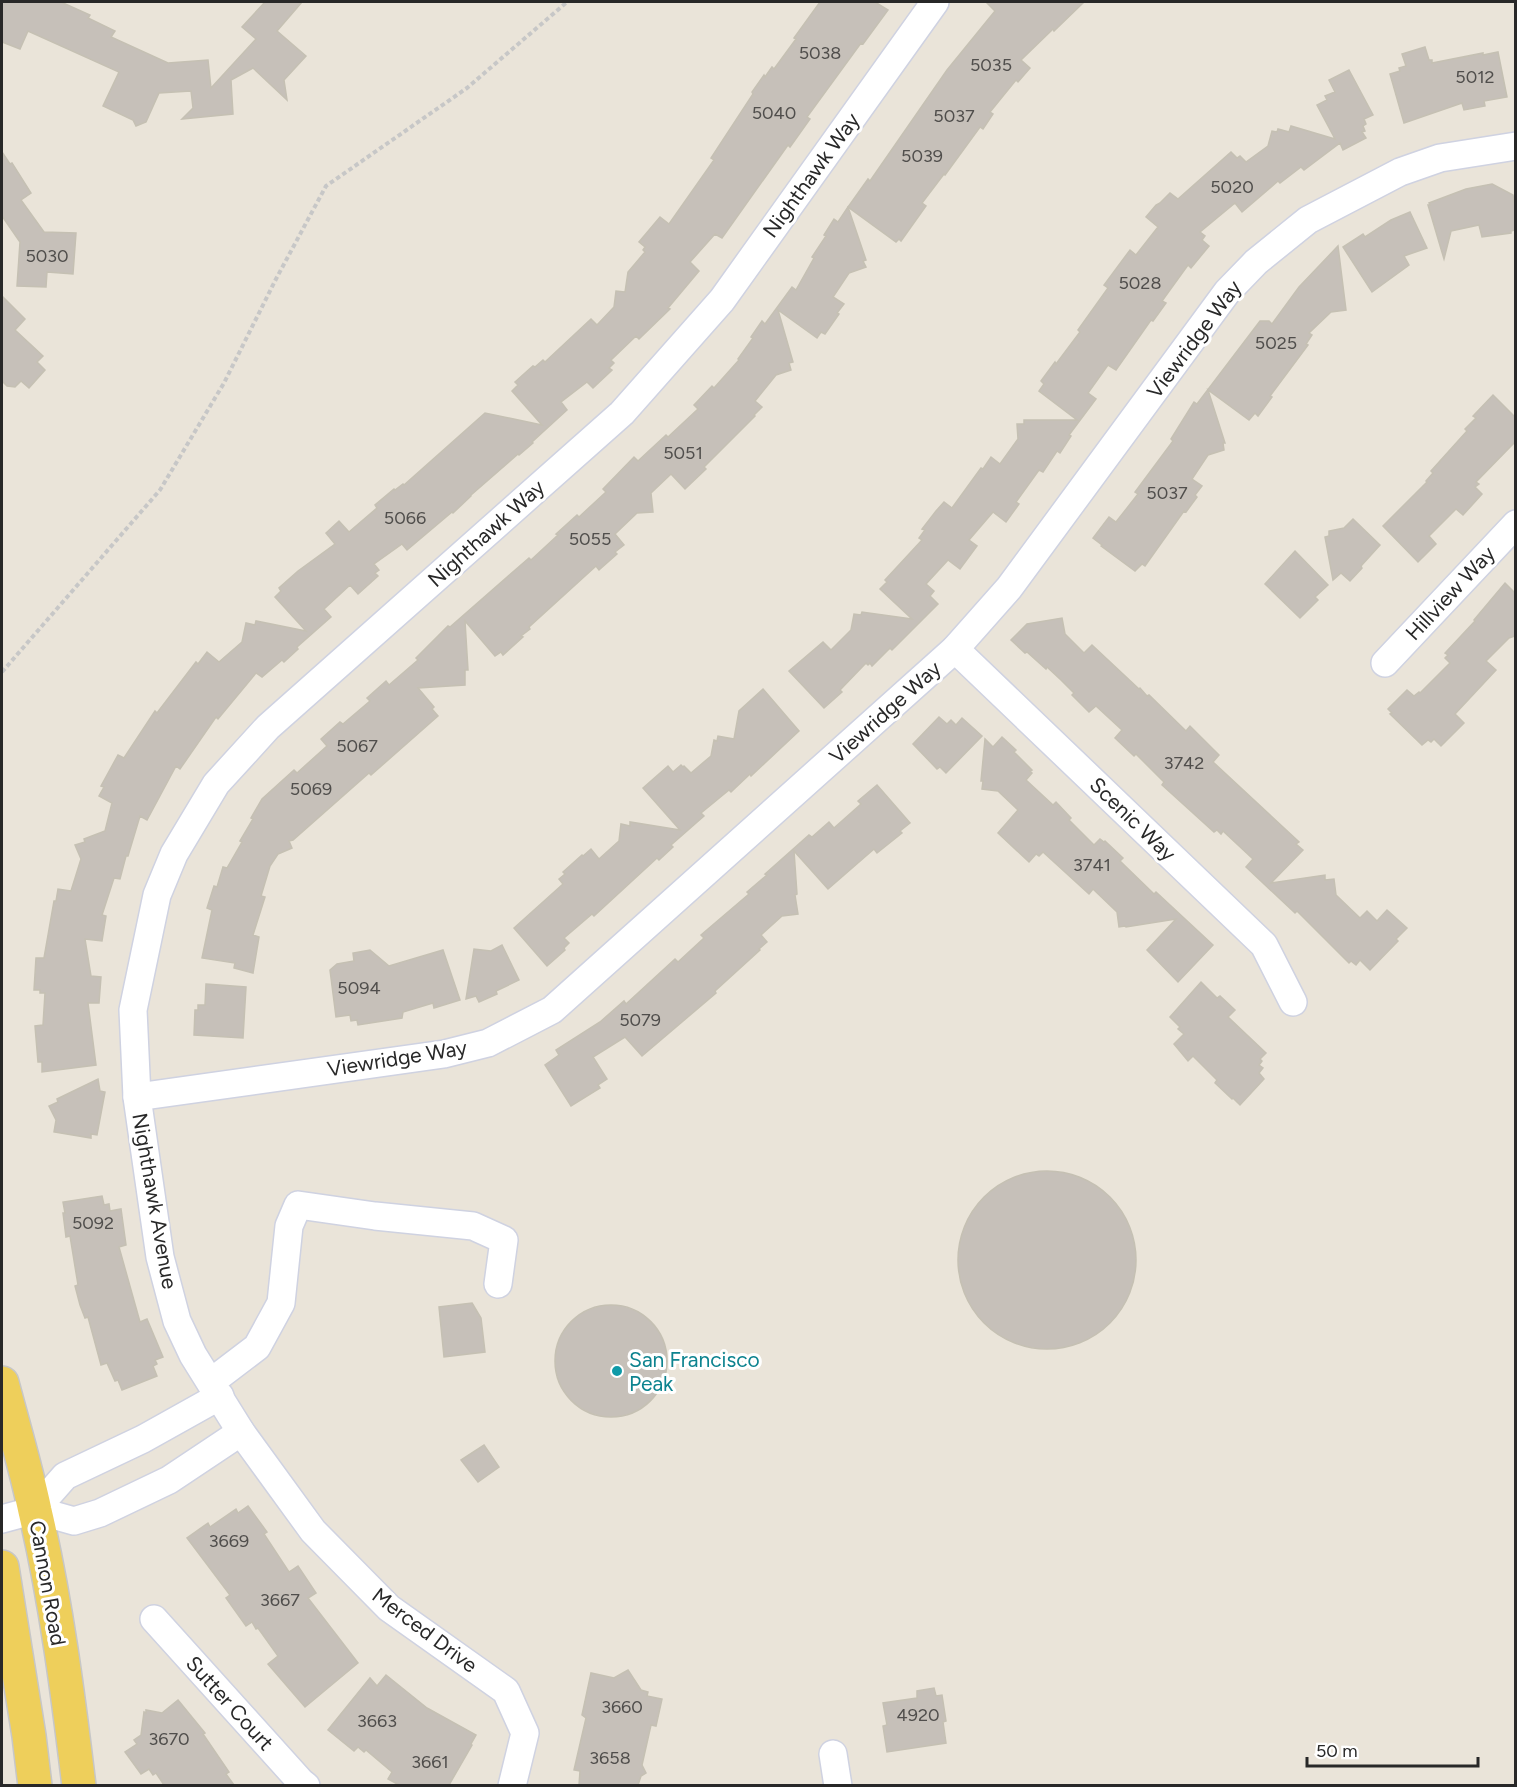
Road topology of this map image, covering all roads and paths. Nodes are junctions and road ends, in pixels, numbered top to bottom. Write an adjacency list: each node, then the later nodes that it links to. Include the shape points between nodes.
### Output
1 (567, 2): 7 (path, via 467,88 327,186 224,383 160,490)
2 (935, 2): 9 (street, Nighthawk Way, via 722,300 622,413 268,727 216,784 174,854 157,895 133,1010)
3 (1515, 146): 5 (street, Viewridge Way, via 1440,158 1400,172 1308,220 1256,262 1227,292 1009,588)
4 (1515, 524): 6 (street, Hillview Way)
5 (955, 649): 8 (street, Scenic Way, via 1264,945); 9 (street, Viewridge Way, via 552,1010 488,1042 444,1054)
6 (1385, 663)
7 (2, 672)
8 (1293, 1002)
9 (137, 1096): 12 (street, Nighthawk Avenue, via 160,1257 177,1321)
10 (498, 1284): 12 (street, via 504,1240 472,1226 298,1205 289,1226 281,1303 257,1347)
11 (2, 1383): 14 (main road, Cannon Road)
12 (215, 1389): 13 (street, Nighthawk Avenue); 14 (street, via 143,1439 65,1476)
13 (241, 1432): 14 (street, via 169,1480 100,1512 74,1521); 22 (street, Merced Drive, via 313,1531 389,1608 506,1691 525,1733)
14 (35, 1510): 15 (street); 20 (main road, Cannon Road)
15 (2, 1519)
16 (2, 1567): 19 (main road, Cannon Road)
17 (154, 1619): 21 (street, Sutter Court)
18 (833, 1754): 23 (street)
19 (34, 1785)
20 (79, 1785)
21 (306, 1785)
22 (512, 1785)
23 (838, 1785)

